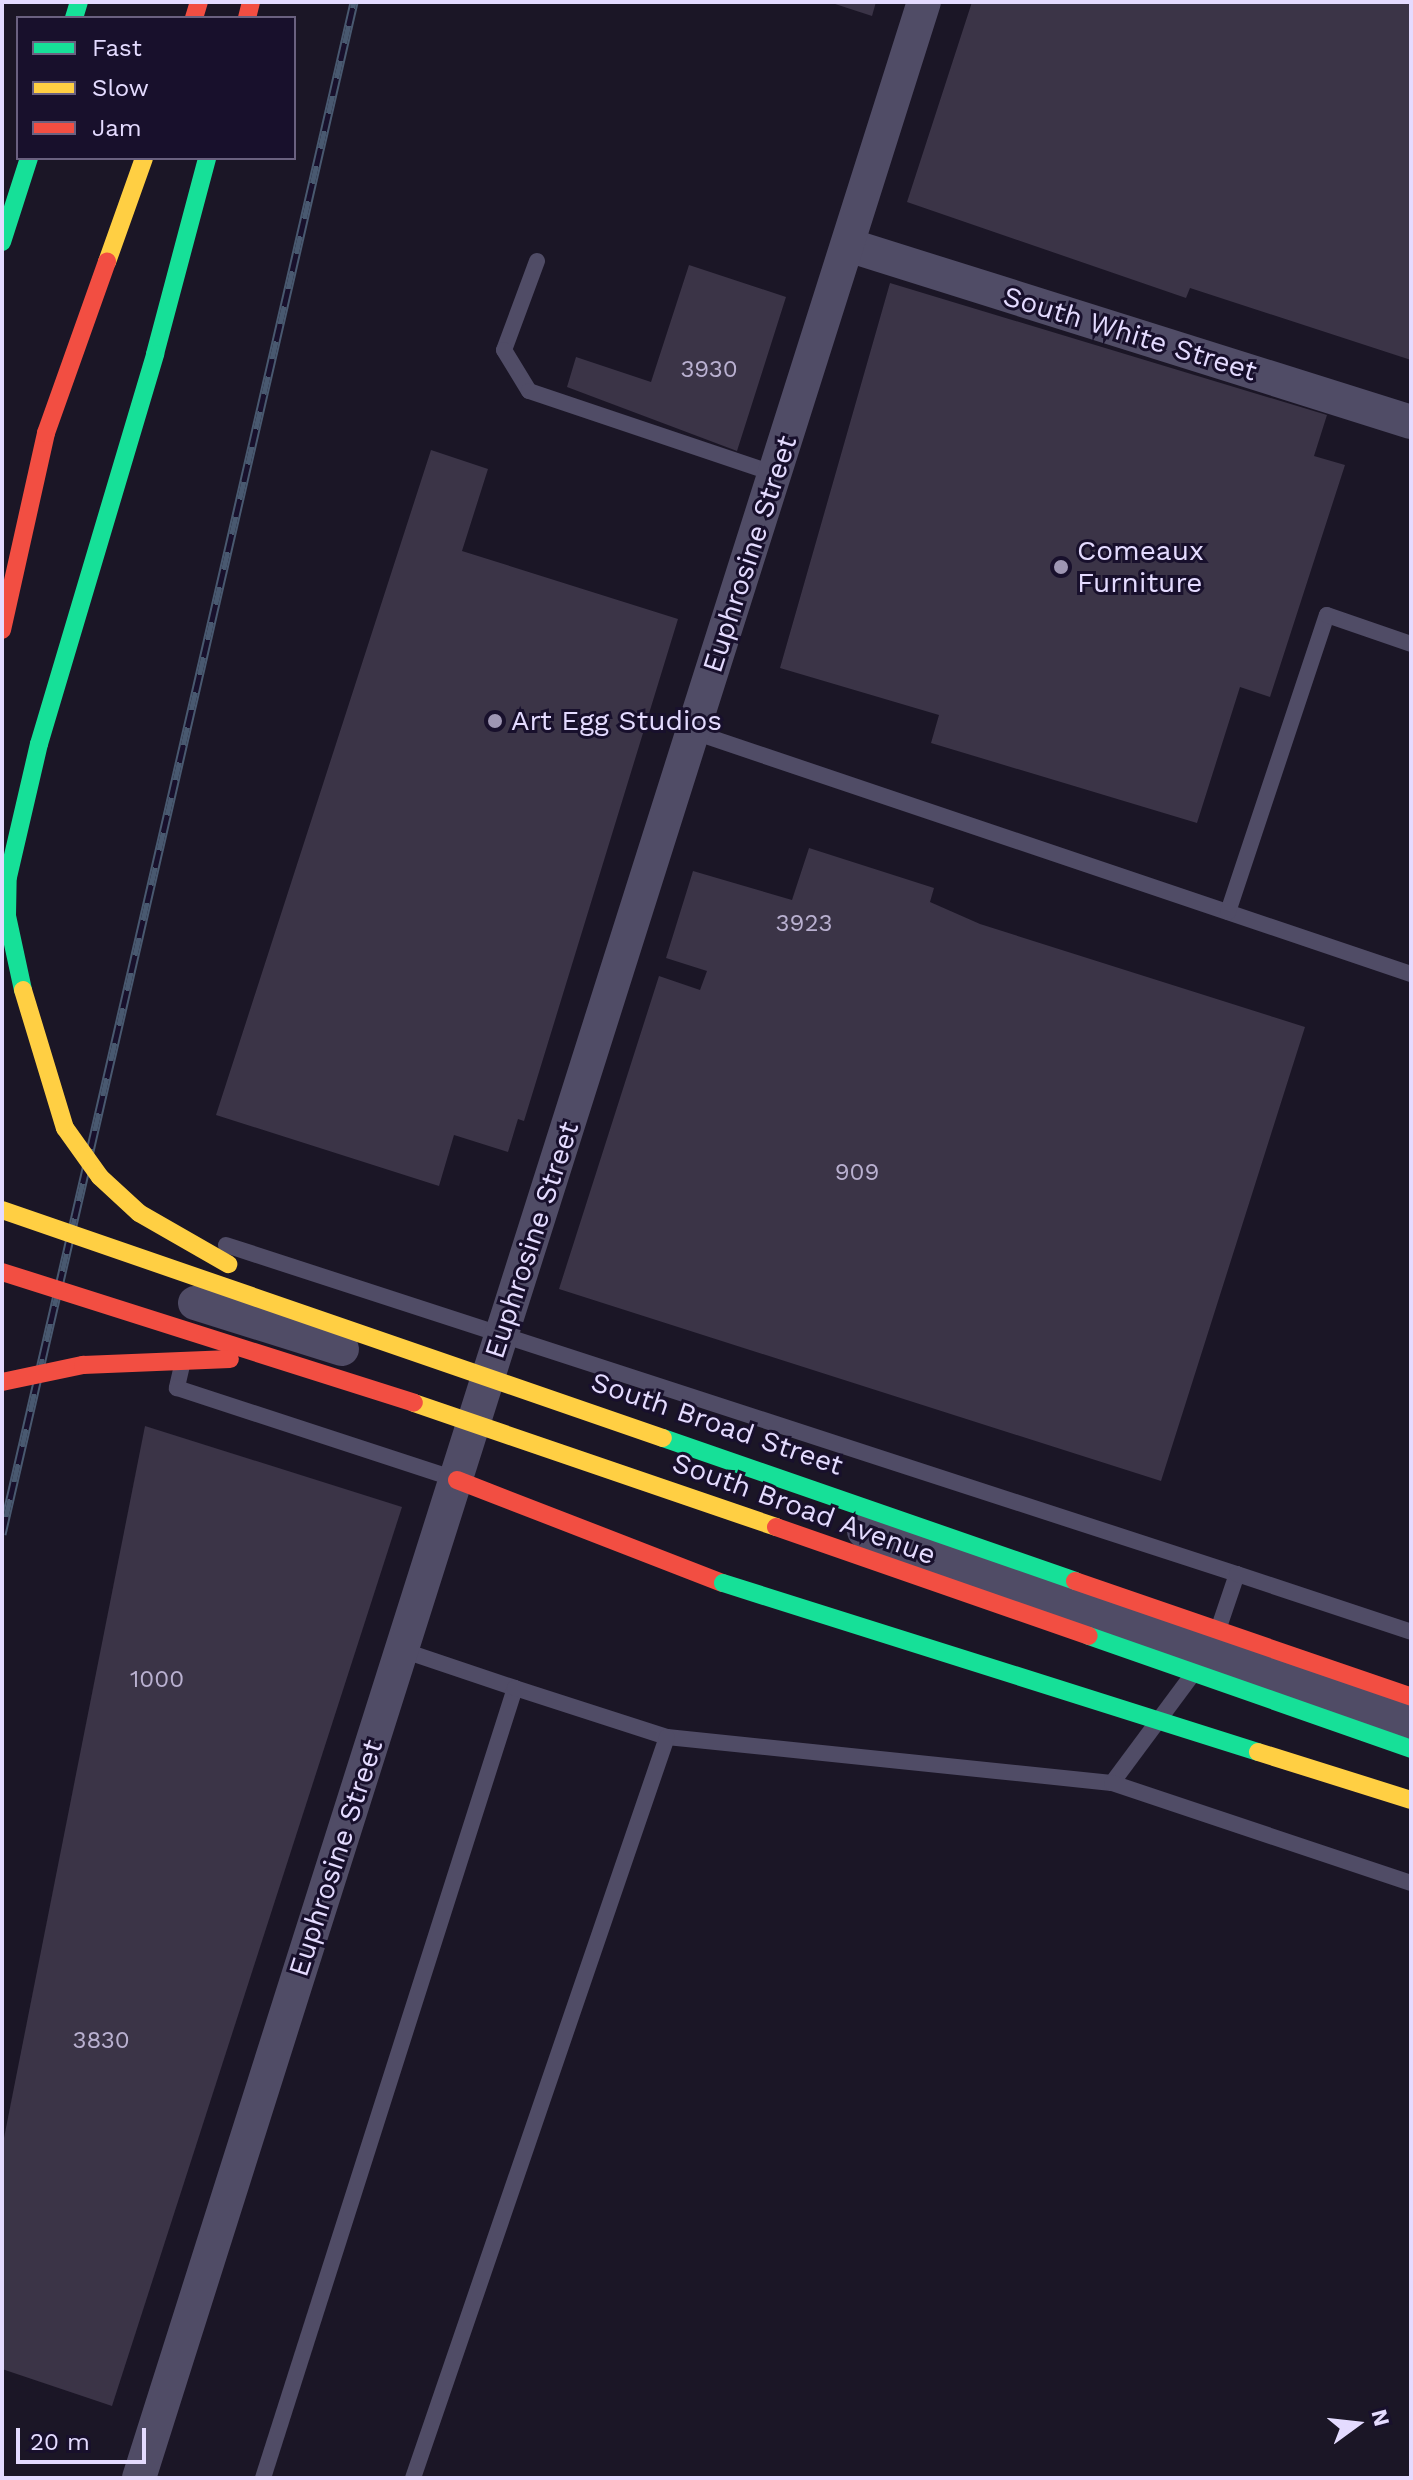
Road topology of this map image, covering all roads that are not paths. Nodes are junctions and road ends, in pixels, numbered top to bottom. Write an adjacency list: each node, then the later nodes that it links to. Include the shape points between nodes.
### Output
1 (924, 2): 6 (street, Euphrosine Street)
2 (28, 160): 5 (main road)
3 (143, 160): 10 (main road, via 46,433)
4 (206, 160): 18 (main road, bridge, via 18,828 8,877 12,950 37,1054 65,1128 100,1177 196,1248)
5 (2, 242)
6 (848, 245): 8 (street, South White Street); 9 (street, Euphrosine Street)
7 (537, 261): 9 (lane, via 504,350 529,391)
8 (1411, 422)
9 (775, 474): 12 (street, Euphrosine Street)
10 (2, 630)
11 (1411, 644): 13 (lane, via 1327,615)
12 (694, 732): 13 (lane); 19 (street, Euphrosine Street)
13 (1228, 912): 14 (lane)
14 (1411, 974)
15 (2, 1210): 18 (main road, South Broad Street, bridge)
16 (2, 1272): 20 (main road, bridge)
17 (195, 1303): 19 (lane, via 213,1241); 22 (street, South Broad Avenue); 23 (lane, via 177,1388)
18 (340, 1322): 29 (main road, South Broad Street, bridge)
19 (501, 1337): 22 (street, Euphrosine Street); 24 (lane)
20 (269, 1359): 21 (main road, bridge, via 83,1365); 32 (main road, bridge, via 501,1431)
21 (2, 1382)
22 (482, 1394): 23 (street, Euphrosine Street); 27 (street, South Broad Avenue)
23 (457, 1480): 26 (street, Euphrosine Street); 34 (main road, bridge, via 723,1583)
24 (1237, 1574): 25 (lane); 27 (lane)
25 (1411, 1632)
26 (402, 1650): 28 (lane); 36 (street, Euphrosine Street)
27 (1210, 1652): 30 (street, South Broad Avenue); 33 (lane)
28 (515, 1688): 31 (lane); 37 (lane)
29 (1411, 1697)
30 (1411, 1722)
31 (667, 1737): 33 (lane); 38 (lane)
32 (1411, 1749)
33 (1112, 1783): 35 (lane)
34 (1411, 1800)
35 (1411, 1883)
36 (139, 2478)
37 (263, 2478)
38 (413, 2478)

